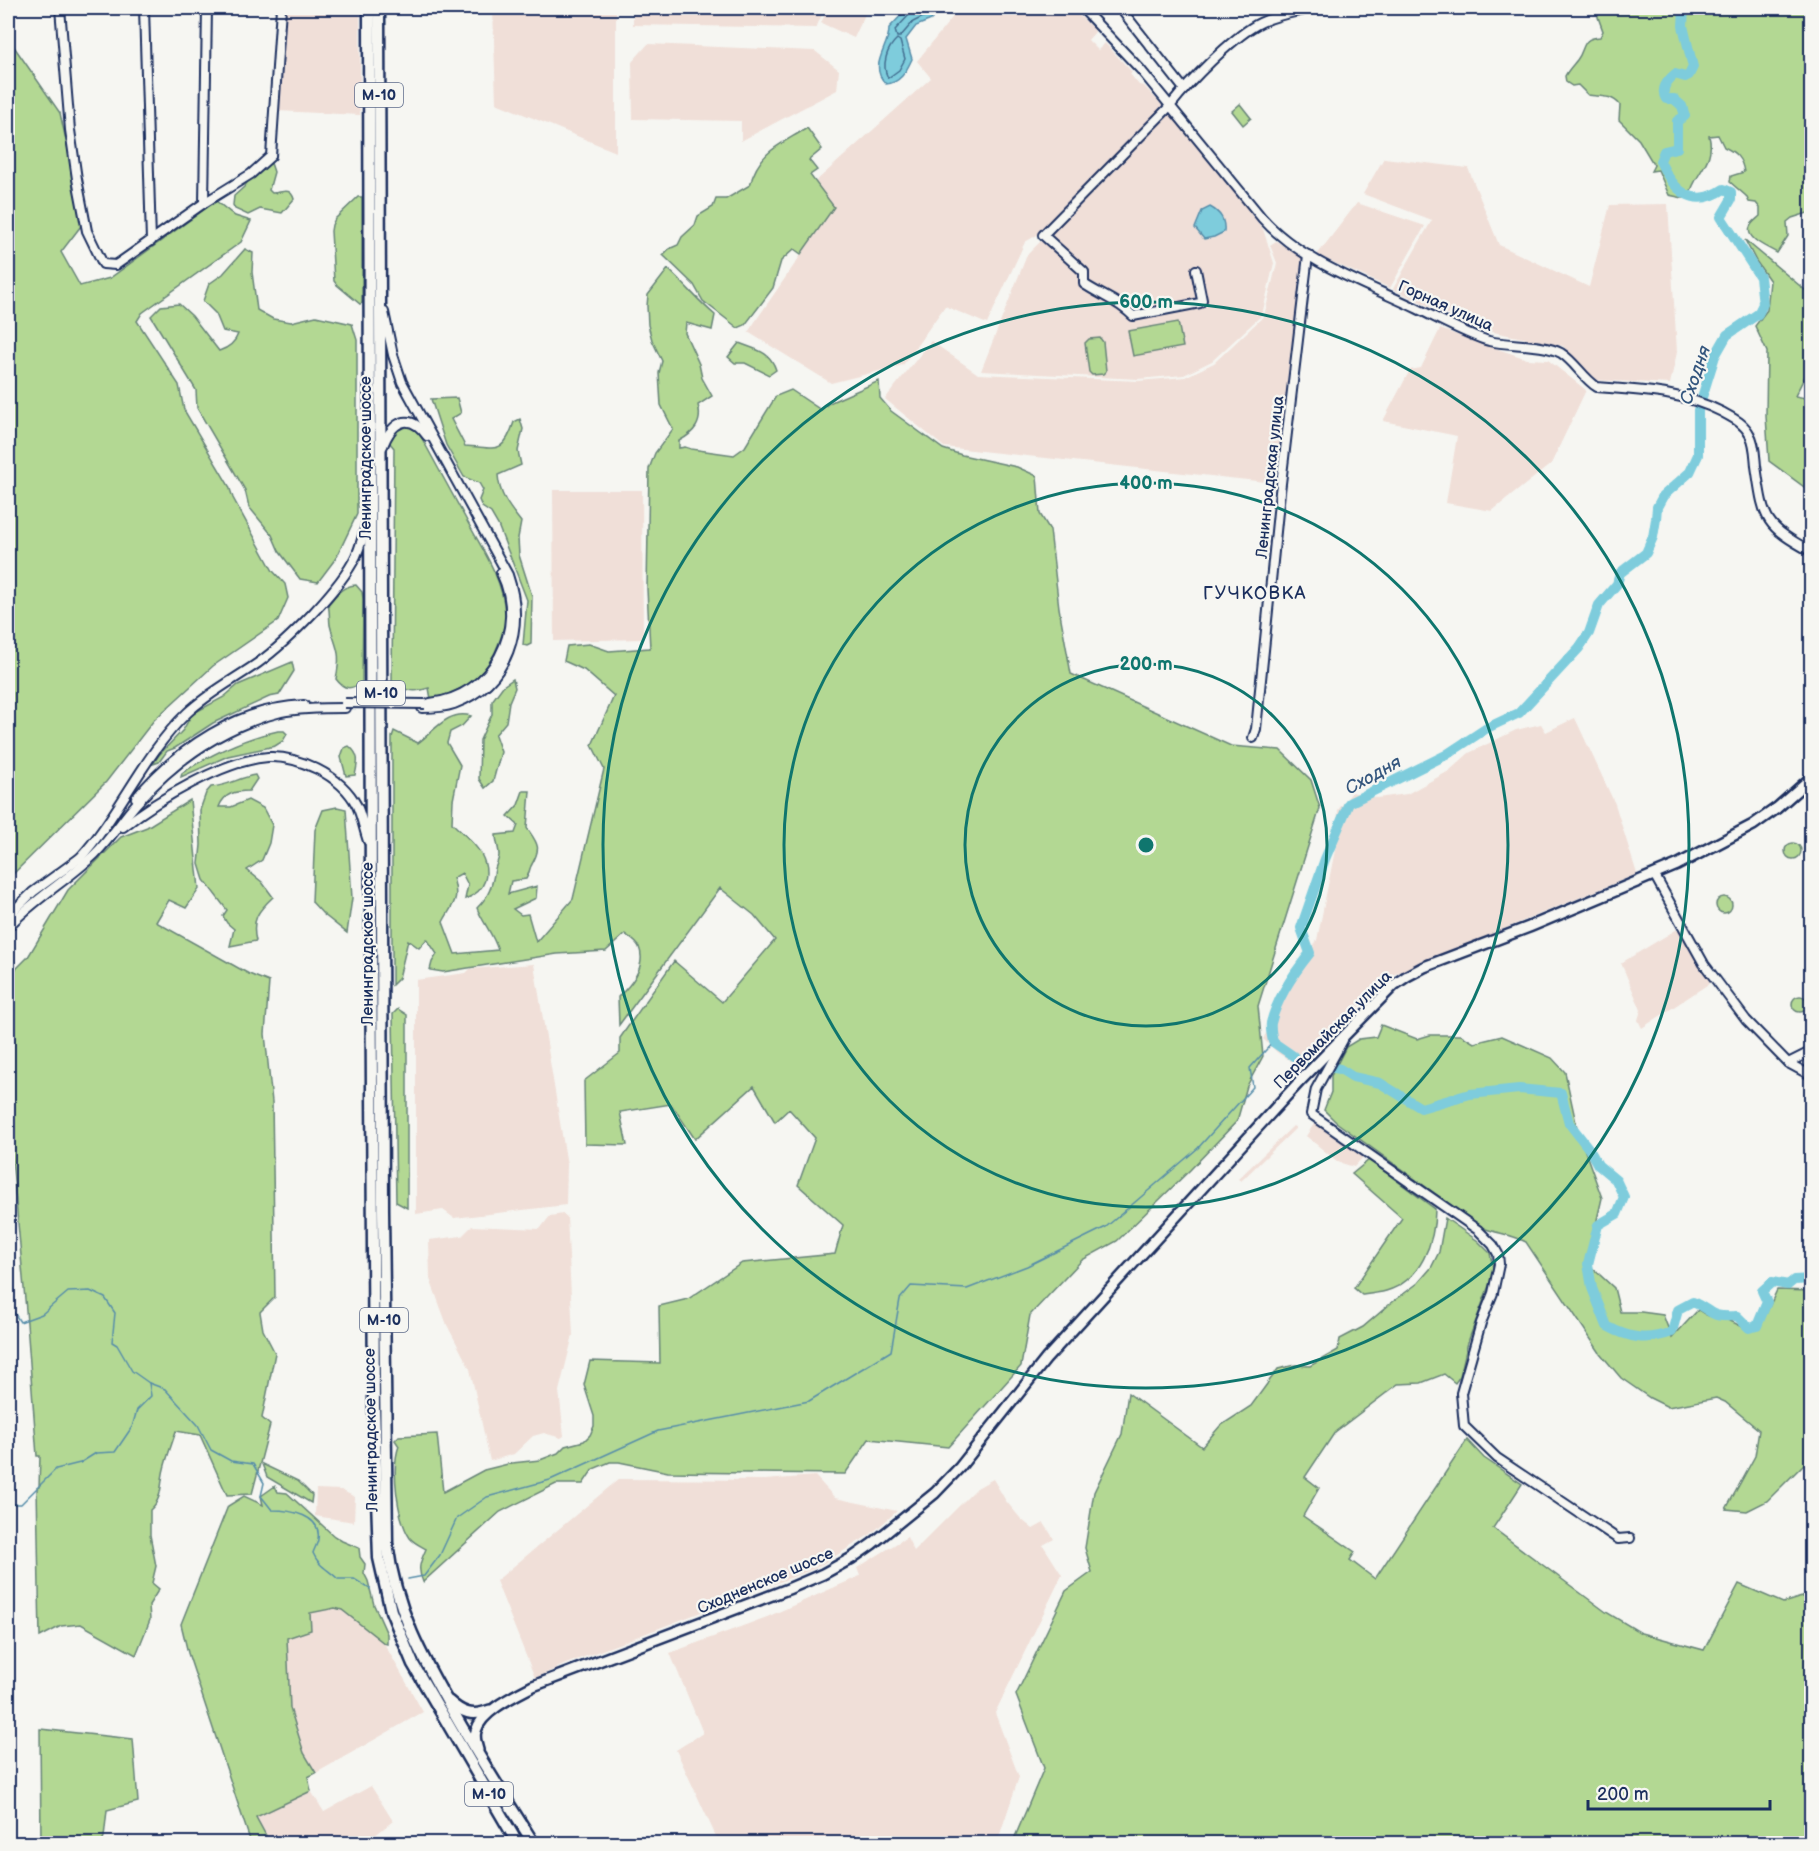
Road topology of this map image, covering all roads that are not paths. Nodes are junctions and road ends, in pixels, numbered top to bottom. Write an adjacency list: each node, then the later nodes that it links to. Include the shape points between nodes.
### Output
1 (60, 8): 13 (street, via 70,130 87,231 103,264 116,265)
2 (144, 8): 13 (street)
3 (207, 8): 12 (street)
4 (281, 8): 12 (street, via 271,156 251,174)
5 (369, 8): 18 (highway, Ленинградское шоссе / М-10)
6 (379, 8): 16 (highway, Ленинградское шоссе / М-10)
7 (1082, 8): 11 (street, Горная улица)
8 (1120, 8): 10 (street)
9 (1315, 8): 10 (street, via 1257,25)
10 (1184, 89): 11 (street)
11 (1171, 105): 14 (street, Горная улица, via 1273,231); 15 (street, via 1043,235 1084,272 1084,284 1133,316 1200,303)
12 (204, 203): 13 (street)
13 (151, 241)
14 (1308, 255): 19 (street, Горная улица, via 1488,340 1559,352 1597,387 1670,393 1693,399 1739,421 1750,435 1761,498 1770,523); 22 (street, Ленинградская улица)
15 (1196, 270)
16 (381, 283): 17 (highway, Ленинградское шоссе / М-10); 21 (street, via 385,321 402,382 508,575 517,615 513,641 494,676 453,705)
17 (380, 456): 21 (street, via 393,426 405,422 419,426 503,576 509,599 507,639 490,671 456,696); 36 (highway, Ленинградское шоссе / М-10, via 386,1525 398,1599 412,1637)
18 (370, 508): 25 (highway, Ленинградское шоссе / М-10); 26 (street, via 357,555 344,576 272,653 187,712)
19 (1812, 552)
20 (345, 706): 21 (street, bridge); 24 (street, via 282,712 209,741 172,768 135,805); 26 (street, via 275,708 209,735 168,764 95,847)
21 (423, 706)
22 (1253, 738)
23 (1812, 777): 27 (main road, Первомайская улица, via 1753,825)
24 (115, 833): 25 (street, via 147,810 215,773 268,757 297,760 339,784 357,806); 29 (street)
25 (371, 851): 39 (highway, Ленинградское шоссе / М-10, via 374,1395 379,1558 391,1611 413,1664)
26 (79, 859): 28 (street, via 33,892)
27 (1655, 876): 31 (main road, Первомайская улица, via 1415,971 1394,985); 32 (street, via 1704,964 1746,1020)
28 (8, 916)
29 (8, 927)
30 (1812, 1051): 32 (street)
31 (1331, 1055): 34 (main road, Первомайская улица, via 1300,1081); 35 (street, via 1316,1089 1311,1114 1478,1230 1498,1254 1493,1293 1480,1323 1461,1393 1464,1426 1497,1458 1541,1488 1618,1539)
32 (1788, 1063): 33 (street)
33 (1812, 1076)
34 (1046, 1359): 37 (main road, Сходненское шоссе, via 968,1458 934,1493 852,1558 788,1589 533,1686)
35 (1630, 1538)
36 (446, 1699): 37 (main road, Сходненское шоссе, via 472,1715); 38 (highway, Ленинградское шоссе / М-10)
37 (498, 1707): 38 (main road, Сходненское шоссе, via 477,1727 475,1739)
38 (480, 1758): 40 (highway, Ленинградское шоссе / М-10)
39 (518, 1844)
40 (534, 1844)

